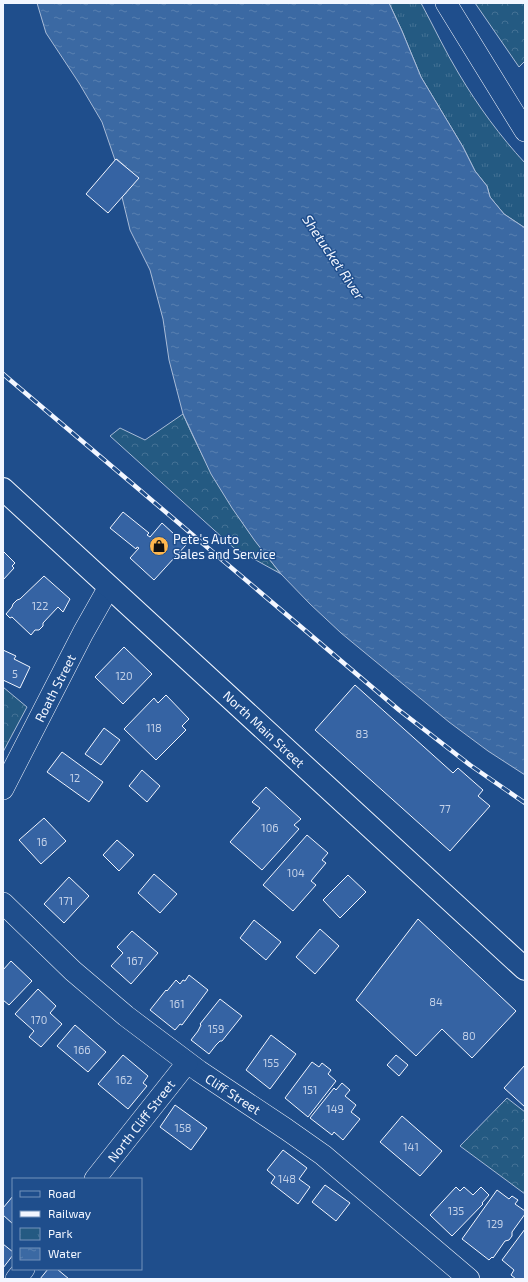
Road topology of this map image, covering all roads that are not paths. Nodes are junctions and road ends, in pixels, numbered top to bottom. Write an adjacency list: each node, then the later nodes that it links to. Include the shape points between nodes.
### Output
1 (446, 3): 2 (street)
2 (525, 132)
3 (3, 489): 4 (main road, North Main Street)
4 (109, 587): 5 (street, Roath Street); 7 (main road, North Main Street)
5 (3, 789)
6 (3, 903): 8 (street, Cliff Street, via 92,988)
7 (525, 969)
8 (187, 1063): 9 (street, North Cliff Street); 12 (street, Cliff Street, via 323,1155)
9 (96, 1178)
10 (23, 1270): 11 (street)
11 (16, 1279)
12 (469, 1279)

